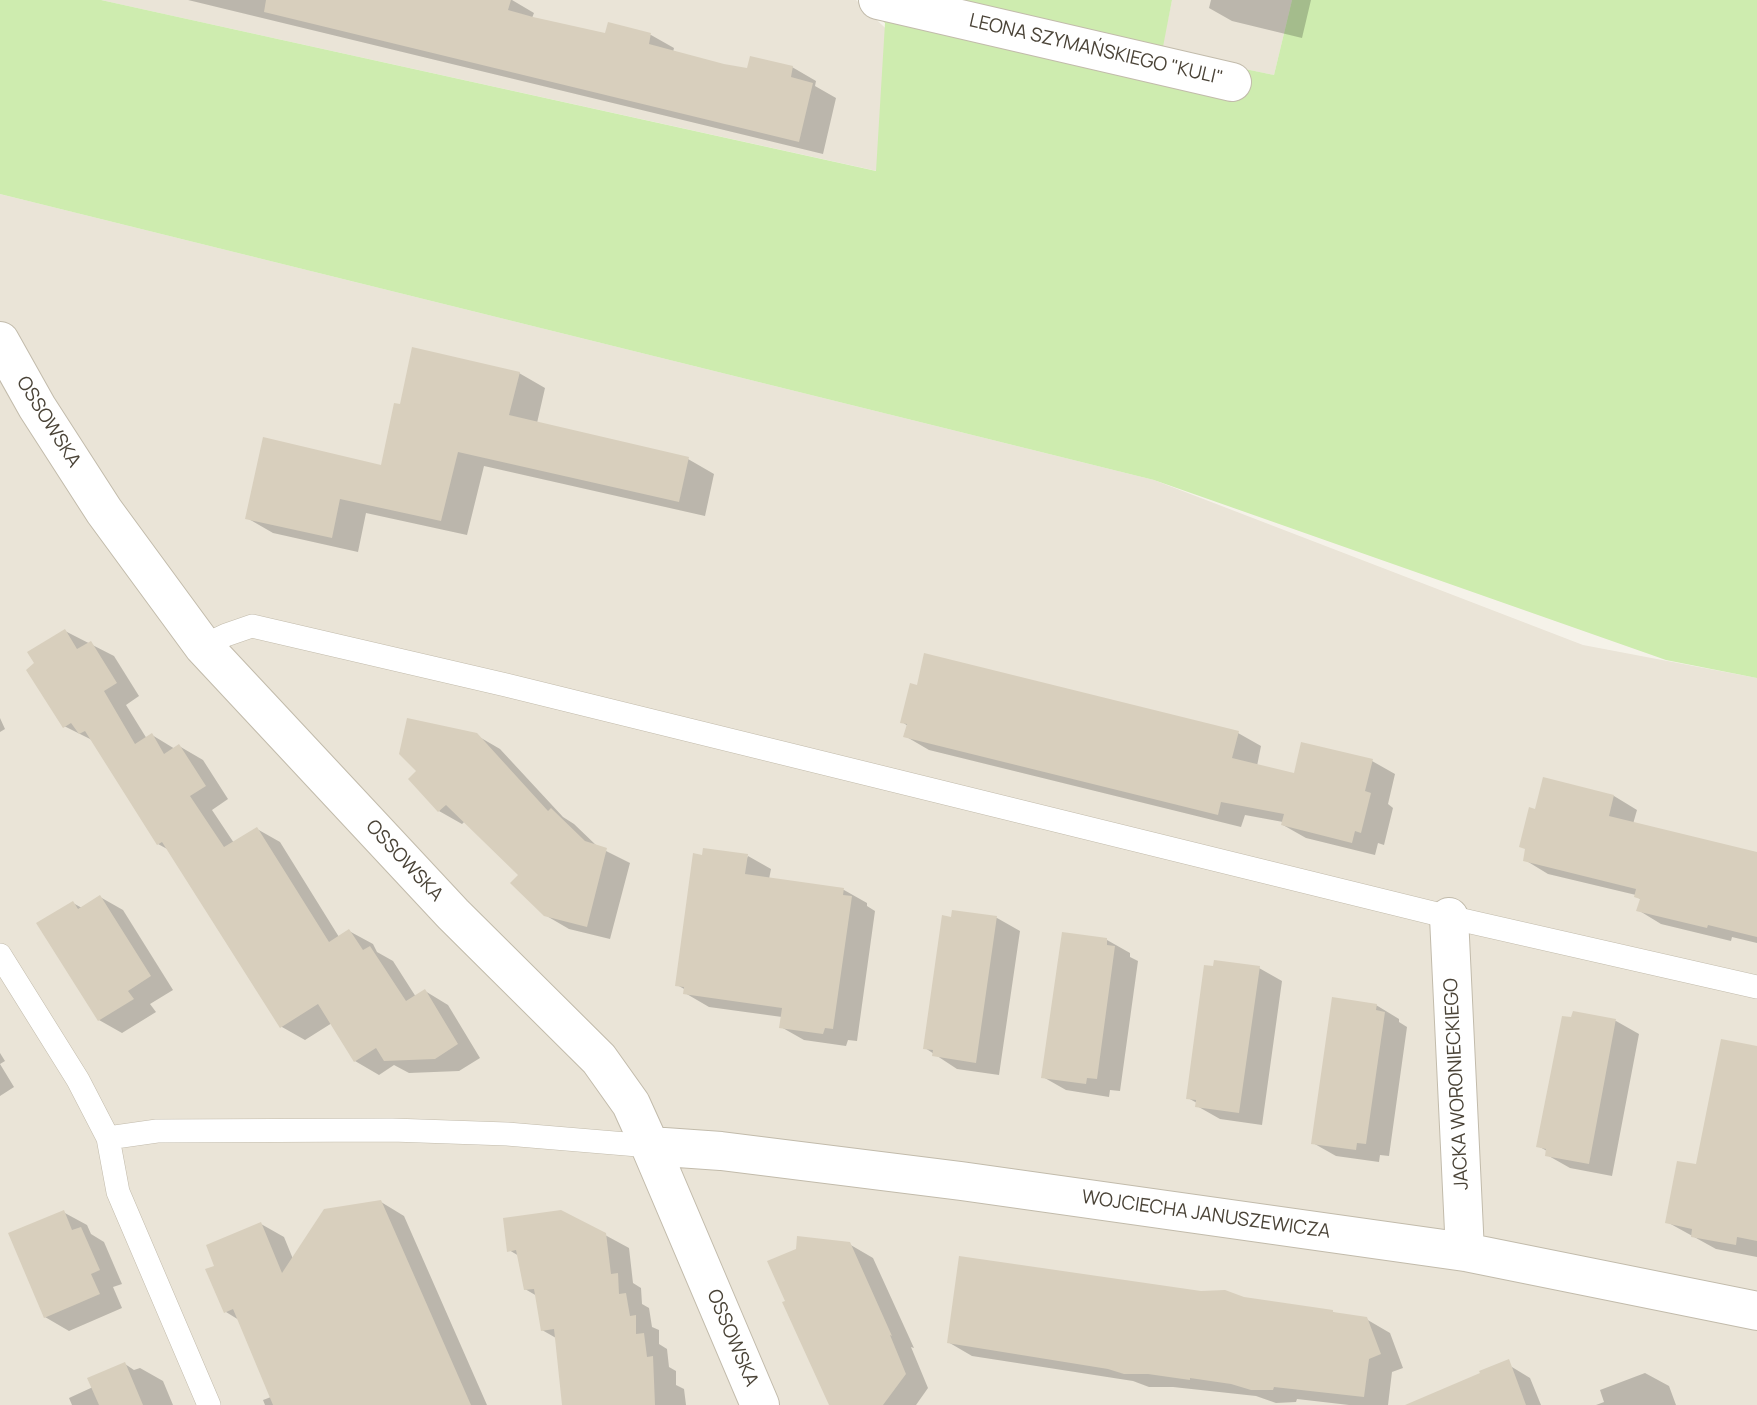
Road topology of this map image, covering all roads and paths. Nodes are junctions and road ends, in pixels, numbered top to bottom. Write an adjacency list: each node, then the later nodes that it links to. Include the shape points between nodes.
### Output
1 (878, 0): 2 (street, LEONA SZYMAŃSKIEGO "KULI")
2 (1233, 82)
3 (0, 341): 4 (street, OSSOWSKA, via 104,511)
4 (203, 646): 5 (lane, via 253,626); 9 (street, OSSOWSKA, via 453,914 599,1059 631,1104)
5 (1449, 917): 7 (lane); 10 (street, JACKA WORONIECKIEGO)
6 (0, 955): 8 (lane, via 78,1080)
7 (1757, 987)
8 (108, 1138): 9 (lane, via 156,1131 392,1130); 12 (lane, via 118,1192)
9 (650, 1146): 10 (street, WOJCIECHA JANUSZEWICZA, via 961,1181); 13 (street, OSSOWSKA)
10 (1465, 1252): 11 (street, WOJCIECHA JANUSZEWICZA)
11 (1757, 1311)
12 (209, 1405)
13 (760, 1405)

